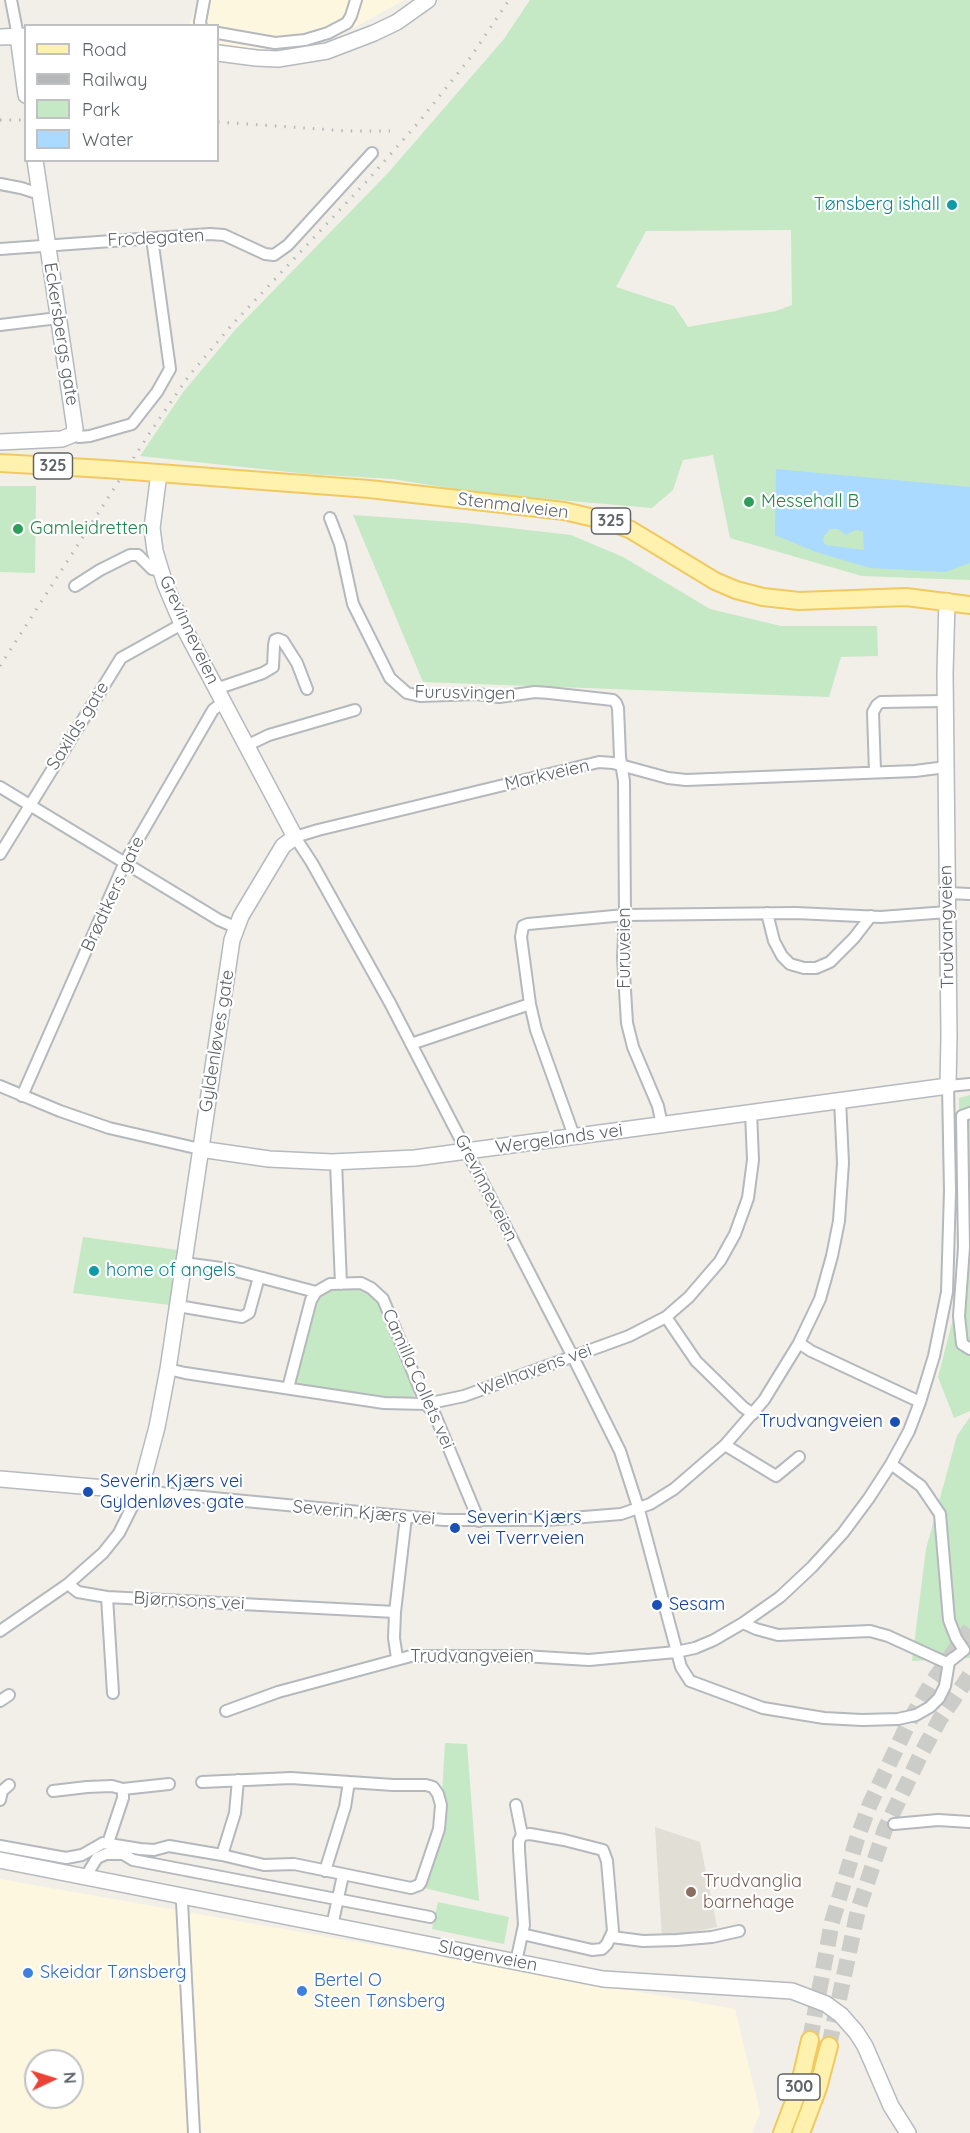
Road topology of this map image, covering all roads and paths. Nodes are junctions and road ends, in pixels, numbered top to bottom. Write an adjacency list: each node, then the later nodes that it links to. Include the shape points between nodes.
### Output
1 (11, 0): 7 (street)
2 (204, 0): 5 (street)
3 (356, 0): 6 (street, via 347,23 305,40 275,43)
4 (428, 0): 9 (main road, via 398,21 327,51 278,59)
5 (200, 24)
6 (219, 33)
7 (22, 36): 8 (main road); 10 (main road)
8 (0, 37)
9 (219, 52)
10 (24, 66)
11 (372, 153): 15 (street, Frodegaten, via 288,245 274,255 224,235)
12 (35, 162): 14 (main road, Eckersbergs gate)
13 (0, 183): 14 (street)
14 (40, 194): 16 (main road, Eckersbergs gate)
15 (152, 238): 16 (street, Frodegaten); 20 (street, via 170,369 132,424 90,436)
16 (47, 245): 17 (street, Frodegaten); 18 (main road, Eckersbergs gate)
17 (0, 249)
18 (58, 318): 19 (street); 20 (main road, Eckersbergs gate, via 75,424)
19 (0, 325)
20 (72, 435): 21 (main road, via 62,439)
21 (0, 442)
22 (0, 463): 23 (main road, 325, bridge)
23 (152, 472): 25 (main road, Grevinneveien, via 152,528); 27 (main road, Stenmalveien / 325, via 369,489 564,511 631,530 716,581 763,597 799,601 906,597)
24 (330, 518): 35 (street, Furusvingen, via 353,604 396,685 420,696 499,697 535,692 613,700 618,708)
25 (161, 571): 26 (street, via 152,569 138,555 130,555); 29 (main road, Grevinneveien)
26 (75, 586)
27 (947, 601): 28 (main road, Stenmalveien / 325); 32 (main road, Trudvangveien)
28 (970, 606)
29 (182, 624): 31 (main road, Grevinneveien); 39 (street, Saxilds gate, via 121,658)
30 (307, 689): 31 (street, via 297,663 278,639 273,667)
31 (220, 696): 34 (main road, Grevinneveien); 42 (street, Brødtkers gate)
32 (945, 701): 36 (main road, Trudvangveien); 37 (street, via 877,705 873,712)
33 (355, 710): 34 (street, via 269,735)
34 (246, 746): 40 (main road, Grevinneveien)
35 (621, 766): 37 (street, Markveien, via 686,780); 40 (street, Markveien, via 598,762 584,765); 47 (street, Furuveien)
36 (946, 767): 37 (street, Markveien); 43 (main road, Trudvangveien)
37 (875, 772)
38 (0, 788): 39 (street)
39 (30, 805): 41 (street, Saxilds gate); 42 (street)
40 (295, 837): 49 (main road, Gyldenløves gate, via 283,846); 51 (street, Grevinneveien, via 345,920)
41 (0, 854)
42 (125, 862): 49 (street); 55 (street, Brødtkers gate)
43 (946, 892): 44 (street); 45 (main road, Trudvangveien)
44 (970, 894)
45 (947, 912): 48 (street); 54 (main road, Trudvangveien)
46 (767, 913): 47 (street); 48 (street); 48 (street, via 782,956 790,964 804,968 830,962)
47 (625, 915): 50 (street, via 523,926); 59 (street, Furuveien, via 622,957 627,1023)
48 (871, 916)
49 (235, 927): 61 (main road, Gyldenløves gate)
50 (530, 1004): 51 (street); 60 (street, via 544,1057)
51 (411, 1044): 62 (street, Grevinneveien)
52 (970, 1084): 54 (street)
53 (0, 1086): 55 (street, Wergelands vei)
54 (948, 1086): 56 (main road, Wergelands vei); 75 (street, Trudvangveien, via 947,1292)
55 (22, 1095): 61 (street, Wergelands vei, via 108,1128)
56 (840, 1100): 57 (main road, Wergelands vei); 70 (street, Severin Kjærs vei, via 843,1163 838,1221 820,1299)
57 (751, 1112): 59 (main road, Wergelands vei); 69 (street, Welhavens vei, via 753,1160 748,1198 735,1234 702,1284)
58 (970, 1113): 71 (street, via 962,1116 964,1247 959,1316 962,1344)
59 (662, 1125): 60 (main road, Wergelands vei)
60 (574, 1136): 62 (main road, Wergelands vei)
61 (201, 1149): 63 (main road, Wergelands vei, via 269,1159); 64 (main road, Gyldenløves gate)
62 (466, 1152): 63 (main road, Wergelands vei); 72 (street, Grevinneveien)
63 (336, 1162): 66 (street)
64 (184, 1263): 65 (street); 68 (main road, Gyldenløves gate)
65 (259, 1277): 67 (street); 68 (street, via 249,1312 242,1317)
66 (341, 1284): 67 (street, Camilla Collets vei, via 330,1284); 76 (street, Camilla Collets vei, via 361,1284 378,1293)
67 (316, 1292): 74 (street)
68 (178, 1306): 73 (main road, Gyldenløves gate)
69 (666, 1317): 72 (street, Welhavens vei); 77 (street, via 696,1361)
70 (800, 1343): 75 (street); 77 (street, Severin Kjærs vei)
71 (970, 1348)
72 (573, 1357): 76 (street, Welhavens vei, via 464,1396); 83 (street, Grevinneveien, via 620,1451)
73 (168, 1368): 74 (street, Welhavens vei); 82 (main road, Gyldenløves gate)
74 (288, 1388): 76 (street, Welhavens vei, via 384,1403)
75 (920, 1401): 80 (street, Trudvangveien)
76 (426, 1404): 85 (street, Camilla Collets vei, via 435,1415)
77 (753, 1414): 78 (street, Severin Kjærs vei)
78 (725, 1445): 79 (street, via 776,1476); 83 (street, Severin Kjærs vei, via 674,1489)
79 (800, 1457)
80 (891, 1464): 89 (street, Trudvangveien, via 843,1533 812,1567 780,1597); 92 (street, via 921,1486 940,1514 950,1620 956,1638)
81 (0, 1479): 82 (main road, Severin Kjærs vei)
82 (140, 1491): 84 (street, Severin Kjærs vei); 86 (street, Gyldenløves gate, via 103,1553)
83 (639, 1510): 85 (street, Severin Kjærs vei, via 621,1515); 91 (street, Grevinneveien)
84 (406, 1517): 85 (street, Severin Kjærs vei); 88 (street)
85 (479, 1521)
86 (68, 1584): 87 (street, Bjørnsons vei, via 78,1592); 90 (street)
87 (107, 1596): 88 (street, Bjørnsons vei); 94 (street)
88 (395, 1612): 93 (street)
89 (743, 1623): 91 (street, Trudvangveien, via 714,1640); 92 (street, via 778,1635 870,1631 947,1663)
90 (0, 1632)
91 (676, 1652): 92 (street, Grevinneveien, via 690,1681 763,1708 813,1717 884,1720 930,1707 945,1686 949,1662); 93 (street, Trudvangveien, via 589,1660 511,1655)
92 (967, 1652)
93 (397, 1658): 95 (street, Trudvangveien)
94 (113, 1693)
95 (226, 1711)
96 (238, 1780): 97 (street); 98 (street); 111 (street, via 235,1813)
97 (202, 1782)
98 (349, 1782): 113 (street); 114 (street, via 426,1785 433,1787 441,1805 439,1829 421,1882 414,1888)
99 (169, 1784): 101 (street)
100 (9, 1785): 103 (street)
101 (123, 1789): 102 (street, via 87,1786); 108 (street)
102 (53, 1791)
103 (0, 1800)
104 (516, 1805): 107 (street)
105 (970, 1822): 106 (street)
106 (894, 1824)
107 (522, 1835): 121 (street); 122 (street, via 530,1833 603,1850)
108 (108, 1843): 109 (street, via 66,1858); 110 (street)
109 (0, 1846)
110 (127, 1851): 111 (street, via 169,1846); 115 (street, via 98,1858); 117 (street, via 133,1860)
111 (222, 1855): 113 (street, via 264,1865 294,1864)
112 (0, 1860): 115 (main road, Slagenveien)
113 (325, 1871): 114 (street)
114 (343, 1875): 117 (street)
115 (88, 1877): 116 (main road, Slagenveien)
116 (178, 1894): 119 (main road, Slagenveien); 126 (street, via 182,1902)
117 (338, 1900): 118 (street); 119 (street)
118 (430, 1917)
119 (332, 1926): 123 (main road, Slagenveien)
120 (739, 1931): 122 (street, via 677,1940)
121 (522, 1934): 122 (street, via 592,1950 602,1949); 123 (street)
122 (612, 1937)
123 (516, 1962): 129 (main road, Slagenveien, via 603,1979 773,1989 812,1997 836,2011 856,2032)
124 (810, 2040): 127 (main road, 300, via 798,2091)
125 (829, 2046): 128 (main road, 300, via 819,2088)
126 (194, 2133)
127 (782, 2133)
128 (801, 2133)
129 (908, 2133)

